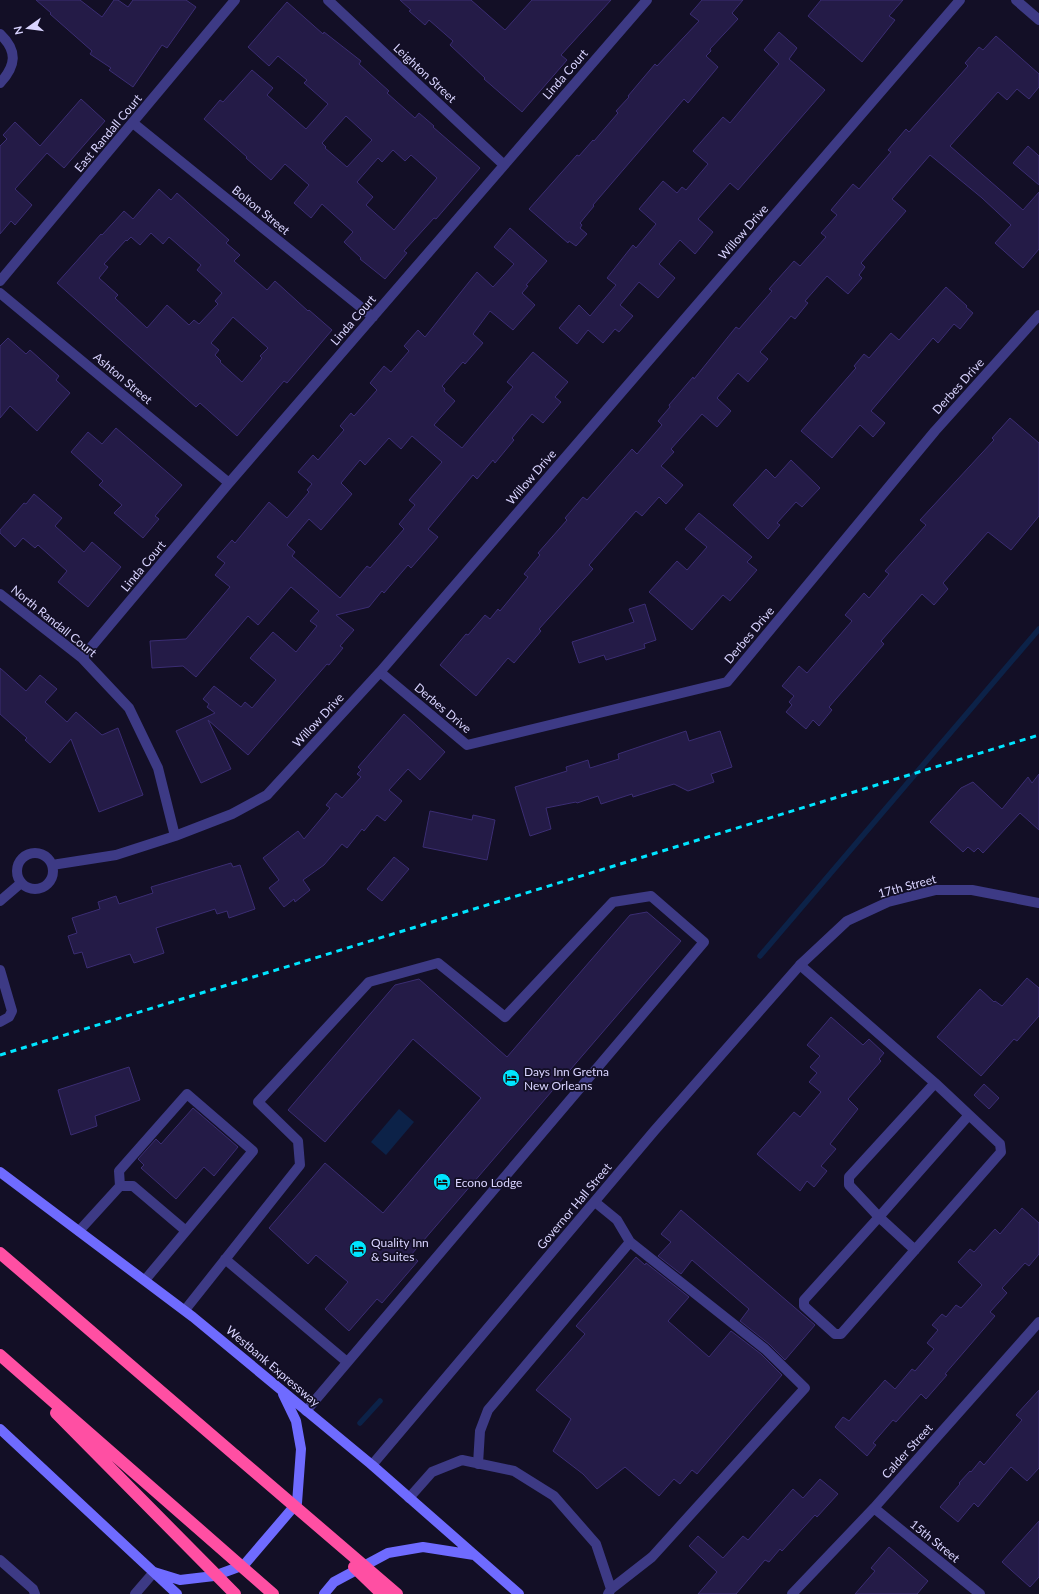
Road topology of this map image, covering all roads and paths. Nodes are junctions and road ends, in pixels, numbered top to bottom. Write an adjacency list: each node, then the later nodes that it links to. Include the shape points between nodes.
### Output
1 (235, 0): 9 (street, East Randall Court)
2 (328, 0): 10 (street, Leighton Street)
3 (647, 0): 10 (street, Linda Court)
4 (960, 0): 18 (street, Willow Drive)
5 (1016, 0): 6 (street)
6 (1039, 20)
7 (0, 34): 8 (street, via 14,57 10,73)
8 (0, 83)
9 (133, 123): 11 (street, East Randall Court); 14 (street, Bolton Street)
10 (504, 165): 14 (street, Linda Court)
11 (0, 281)
12 (0, 293): 15 (street, Ashton Street)
13 (1039, 315): 18 (street, Derbes Drive, via 935,431 727,682 467,745)
14 (373, 317): 15 (street, Linda Court)
15 (229, 483): 17 (street, Linda Court)
16 (0, 594): 17 (street, North Randall Court)
17 (82, 658): 19 (street, North Randall Court, via 129,708 158,768)
18 (380, 672): 19 (street, Willow Drive, via 267,795 232,814)
19 (175, 836): 20 (street, Willow Drive, via 116,855)
20 (52, 865): 21 (street, via 52,877 44,887 32,889); 21 (street, via 40,853 23,856 16,872)
21 (21, 883): 22 (street)
22 (0, 901)
23 (1039, 903): 24 (street, 17th Street, via 972,890 936,890 888,902 847,921)
24 (800, 965): 27 (street); 31 (street, Governor Hall Street)
25 (0, 970): 26 (street, via 12,1011 9,1017)
26 (0, 1022)
27 (935, 1083): 28 (street); 32 (street, via 849,1177 849,1185)
28 (969, 1115): 32 (street); 36 (street, via 1000,1144 1001,1152)
29 (0, 1172): 33 (main road, Westbank Expressway)
30 (120, 1186): 33 (street); 34 (street, via 132,1186); 34 (street, via 119,1171 187,1094 253,1151)
31 (595, 1202): 35 (street, via 617,1220); 49 (street, Governor Hall Street)
32 (879, 1217): 36 (street); 36 (street, via 804,1300 804,1306 835,1334 841,1334)
33 (79, 1231): 39 (main road, Westbank Expressway)
34 (186, 1231): 39 (street)
35 (630, 1242): 48 (street, via 488,1410 480,1431); 55 (street, via 759,1344 805,1388 652,1556)
36 (915, 1250)
37 (0, 1253): 47 (highway)
38 (225, 1259): 40 (street); 43 (street); 43 (street, via 300,1165 298,1141 258,1102 369,982 438,963 505,1018 614,902 650,896 704,942)
39 (144, 1280): 40 (main road, Westbank Expressway)
40 (184, 1310): 44 (main road, Westbank Expressway)
41 (1039, 1322): 51 (street, Calder Street)
42 (0, 1356): 59 (highway, bridge); 60 (highway, bridge)
43 (347, 1362): 45 (street)
44 (282, 1391): 45 (main road, Westbank Expressway); 54 (main road, via 296,1421 301,1449 297,1503 244,1565 214,1576 180,1580)
45 (306, 1411): 49 (main road, Westbank Expressway)
46 (0, 1429): 54 (main road)
47 (236, 1456): 62 (highway, bridge); 63 (highway, bridge)
48 (478, 1464): 50 (street, via 462,1460 432,1472); 55 (street, via 514,1471 554,1496 596,1544)
49 (372, 1465): 50 (main road, Westbank Expressway)
50 (408, 1498): 52 (main road, Westbank Expressway)
51 (874, 1508): 65 (street, Calder Street); 66 (street, 15th Street)
52 (474, 1555): 61 (main road, via 423,1547 388,1552 334,1582); 64 (main road, Westbank Expressway)
53 (0, 1560): 56 (street, via 33,1589)
54 (154, 1572): 57 (street); 58 (main road)
55 (610, 1592)
56 (34, 1594)
57 (135, 1594)
58 (177, 1594)
59 (235, 1594)
60 (273, 1594)
61 (324, 1594)
62 (382, 1594)
63 (396, 1594)
64 (518, 1594)
65 (792, 1594)
66 (980, 1594)

